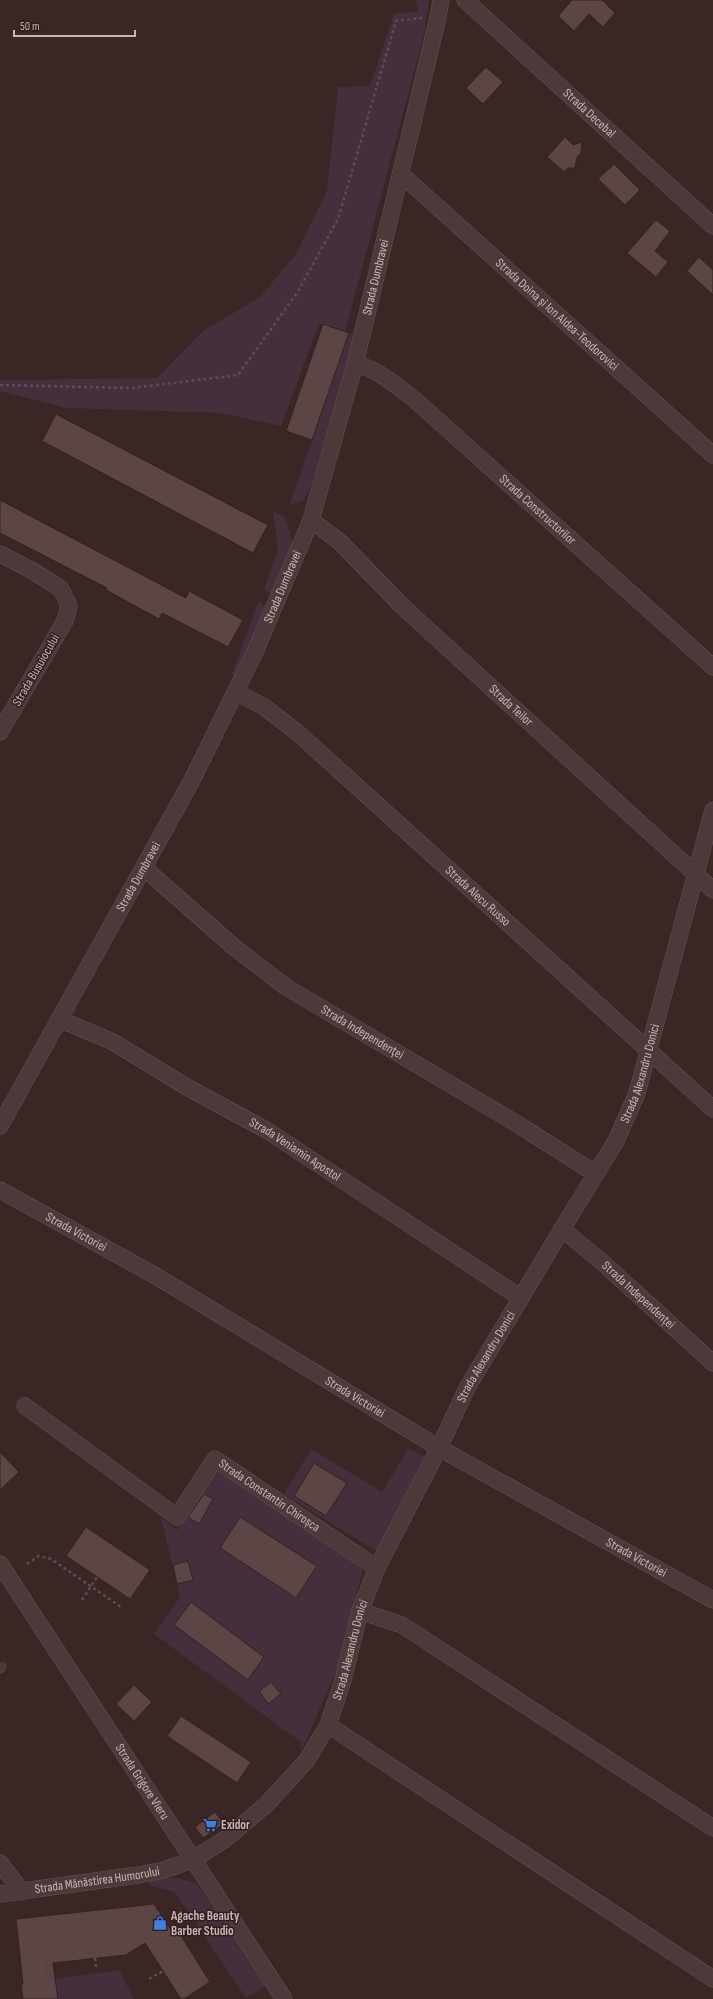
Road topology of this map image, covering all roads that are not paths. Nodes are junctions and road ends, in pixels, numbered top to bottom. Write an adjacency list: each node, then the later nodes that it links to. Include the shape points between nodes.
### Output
1 (441, 0): 3 (street, Strada Dumbravei)
2 (465, 0): 4 (street, Strada Decebal)
3 (401, 174): 5 (street, Strada Dumbravei); 6 (street, Strada Doina și Ion Aldea-Teodorovici)
4 (713, 226)
5 (355, 364): 7 (street, Strada Dumbravei); 9 (street, Strada Constructorilor, via 367,366 380,373 414,399)
6 (713, 455)
7 (311, 520): 10 (street, Strada Dumbravei); 14 (street, Strada Teilor, via 340,542 402,606)
8 (0, 554): 11 (street, Strada Busuiocului, via 61,589 69,606 65,621)
9 (713, 668)
10 (236, 693): 13 (street, Strada Dumbravei, via 192,782); 17 (street, Strada Alecu Russo, via 263,706 298,733)
11 (0, 732)
12 (713, 810): 14 (street, Strada Alexandru Donici)
13 (144, 868): 16 (street, Strada Dumbravei); 20 (street, Strada Independenţei, via 234,947 286,986)
14 (697, 875): 15 (street, Strada Teilor); 17 (street, Strada Alexandru Donici)
15 (713, 890)
16 (59, 1019): 19 (street, Strada Dumbravei); 23 (street, Strada Veniamin Apostol, via 113,1042 185,1086 268,1131)
17 (648, 1051): 18 (street, Strada Alecu Russo); 20 (street, Strada Alexandru Donici, via 637,1093 616,1141)
18 (713, 1108)
19 (0, 1126)
20 (596, 1174): 22 (street, Strada Alexandru Donici)
21 (0, 1190): 26 (street, Strada Victoriei, via 156,1276)
22 (562, 1229): 23 (street, Strada Alexandru Donici); 24 (street, Strada Independenței)
23 (521, 1298): 26 (street, Strada Alexandru Donici, via 467,1388)
24 (713, 1363)
25 (25, 1406): 28 (street, Strada Constantin Chiroșca, via 177,1517 215,1459)
26 (439, 1448): 28 (street, Strada Alexandru Donici); 29 (street, Strada Victoriei)
27 (0, 1564): 33 (street, Strada Grigore Vieru)
28 (378, 1568): 30 (street, Strada Alexandru Donici)
29 (713, 1600)
30 (360, 1610): 31 (street, Strada Alexandru Donici, via 343,1680); 32 (street, via 402,1626)
31 (328, 1724): 33 (street, Strada Alexandru Donici, via 307,1760 266,1805 224,1840); 37 (street)
32 (713, 1828)
33 (192, 1860): 35 (street, Strada Mănăstirea Humorului, via 164,1870 138,1875); 38 (street, Strada Grigore Vieru)
34 (0, 1862): 35 (street)
35 (22, 1892): 36 (street, Strada Mănăstirea Humorului)
36 (0, 1894)
37 (713, 1979)
38 (284, 1999)

